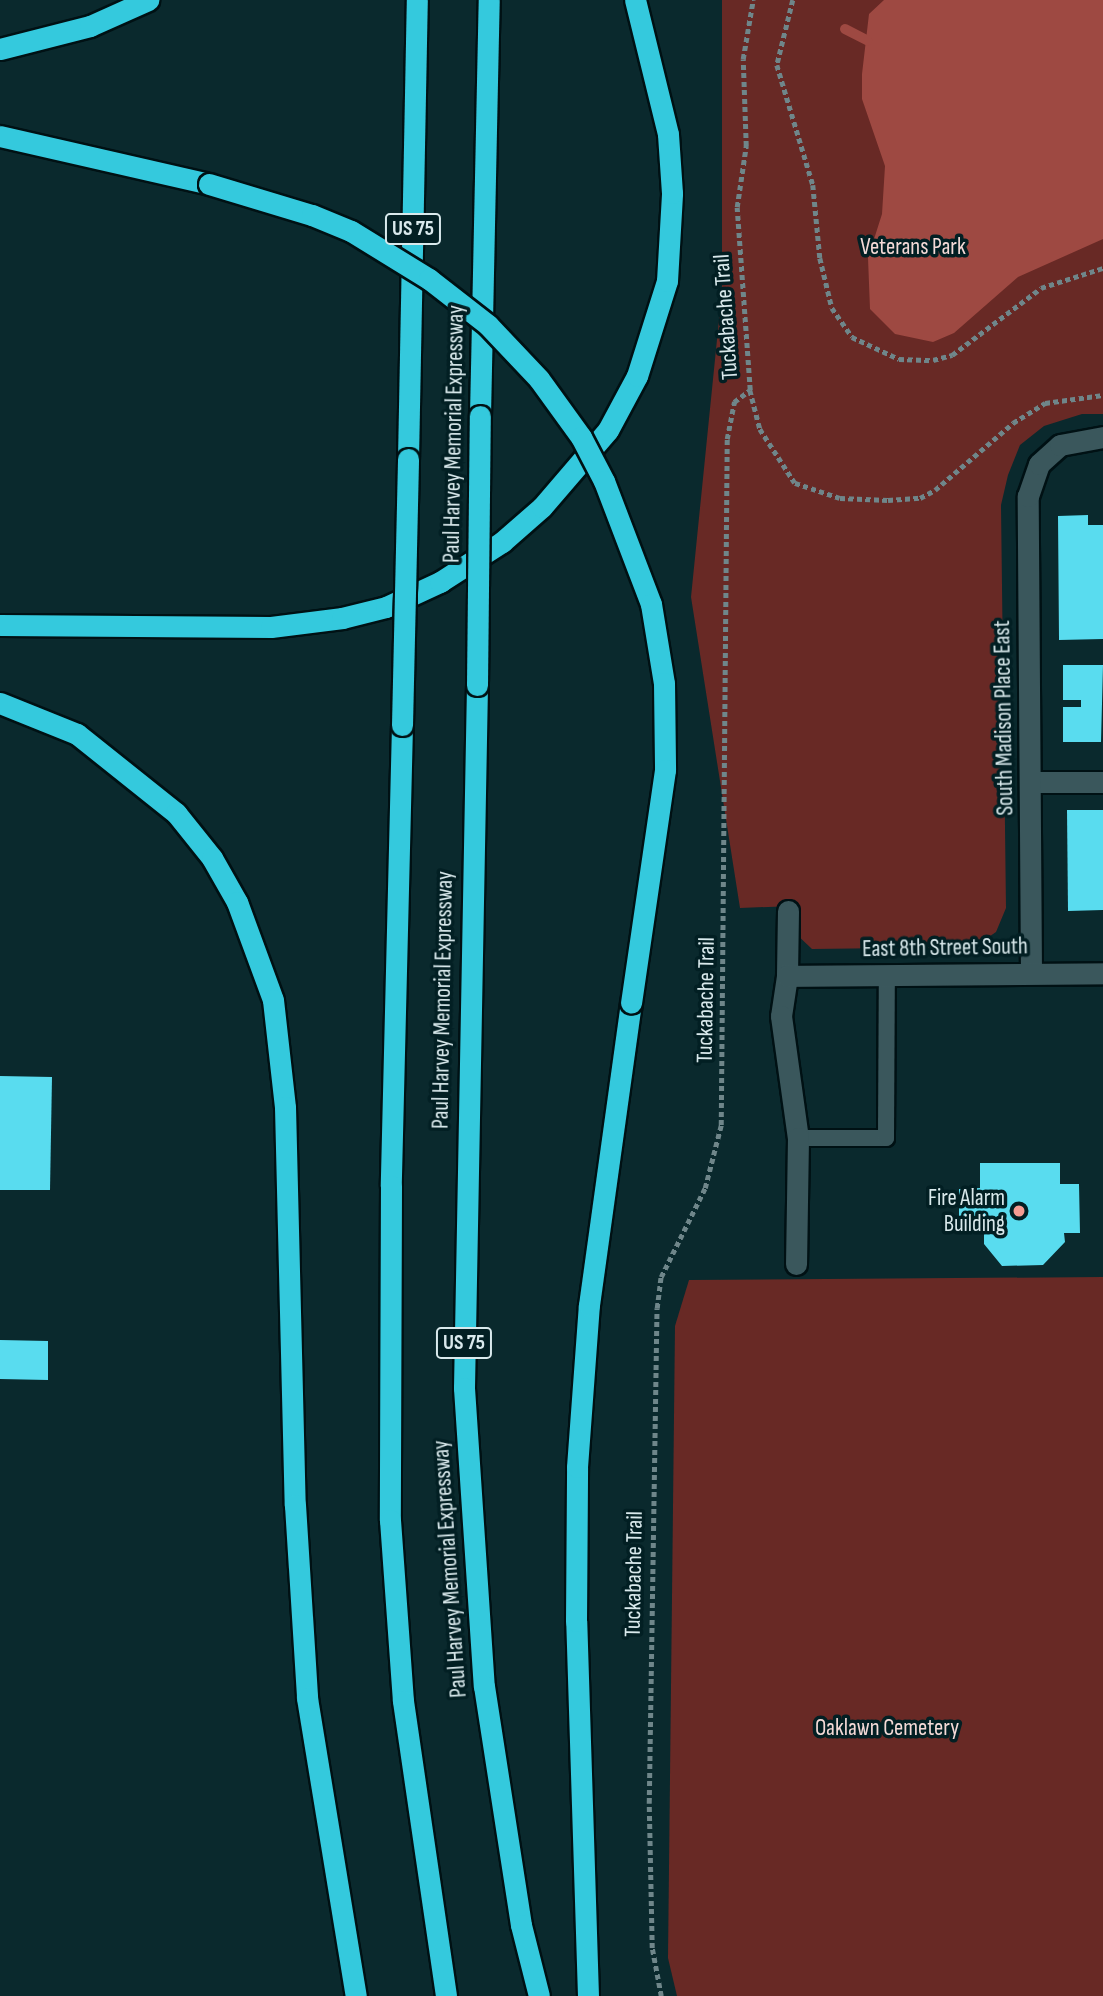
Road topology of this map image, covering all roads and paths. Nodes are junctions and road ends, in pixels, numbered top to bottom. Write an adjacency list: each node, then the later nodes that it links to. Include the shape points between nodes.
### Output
1 (148, 0): 7 (highway, via 90,26)
2 (417, 0): 25 (highway, Paul Harvey Memorial Expressway / US 75, bridge, via 391,1186 390,1520 403,1701)
3 (489, 0): 26 (highway, Paul Harvey Memorial Expressway / US 75, bridge, via 464,1388 484,1686 519,1912)
4 (635, 0): 13 (highway, via 668,134 672,193 667,281 655,330 614,419 542,507 502,542 440,582 386,607 342,618 271,627)
5 (753, 0): 10 (path, Tuckabache Trail, via 743,59 746,146 737,206)
6 (793, 0): 9 (path, via 777,65 813,185 820,258 832,308 852,337 899,359 933,360 981,337 1041,288)
7 (0, 49)
8 (0, 136): 27 (highway, bridge, via 209,184 312,215 351,231 438,286 488,325 539,379 581,437 604,481 652,604 664,683 664,781 589,1305 578,1467 576,1621)
9 (1103, 268)
10 (750, 390): 11 (path, via 760,429 777,463 795,483 840,498 888,500 920,499 935,490 1045,402); 28 (path, Tuckabache Trail, via 734,402 727,439 721,1125 705,1188 661,1277 657,1308 649,1803 652,1948)
11 (1103, 395)
12 (1103, 437): 15 (street, South Madison Place East, via 1060,445 1039,464 1028,496)
13 (0, 625)
14 (0, 703): 24 (highway, via 78,734 176,813 212,859 237,902 273,1000 285,1107 295,1505 307,1698)
15 (1032, 782): 16 (street); 19 (street, South Madison Place East)
16 (1103, 782)
17 (788, 911): 21 (street)
18 (1103, 972): 19 (street, East 8th Street South)
19 (1031, 973): 20 (street, East 8th Street South)
20 (887, 974): 21 (street, East 8th Street South); 22 (lane, via 886,1138)
21 (787, 976): 22 (street, via 781,1016)
22 (798, 1138): 23 (street)
23 (796, 1264)
24 (356, 1996)
25 (446, 1996)
26 (538, 1996)
27 (589, 1996)
28 (661, 1996)

